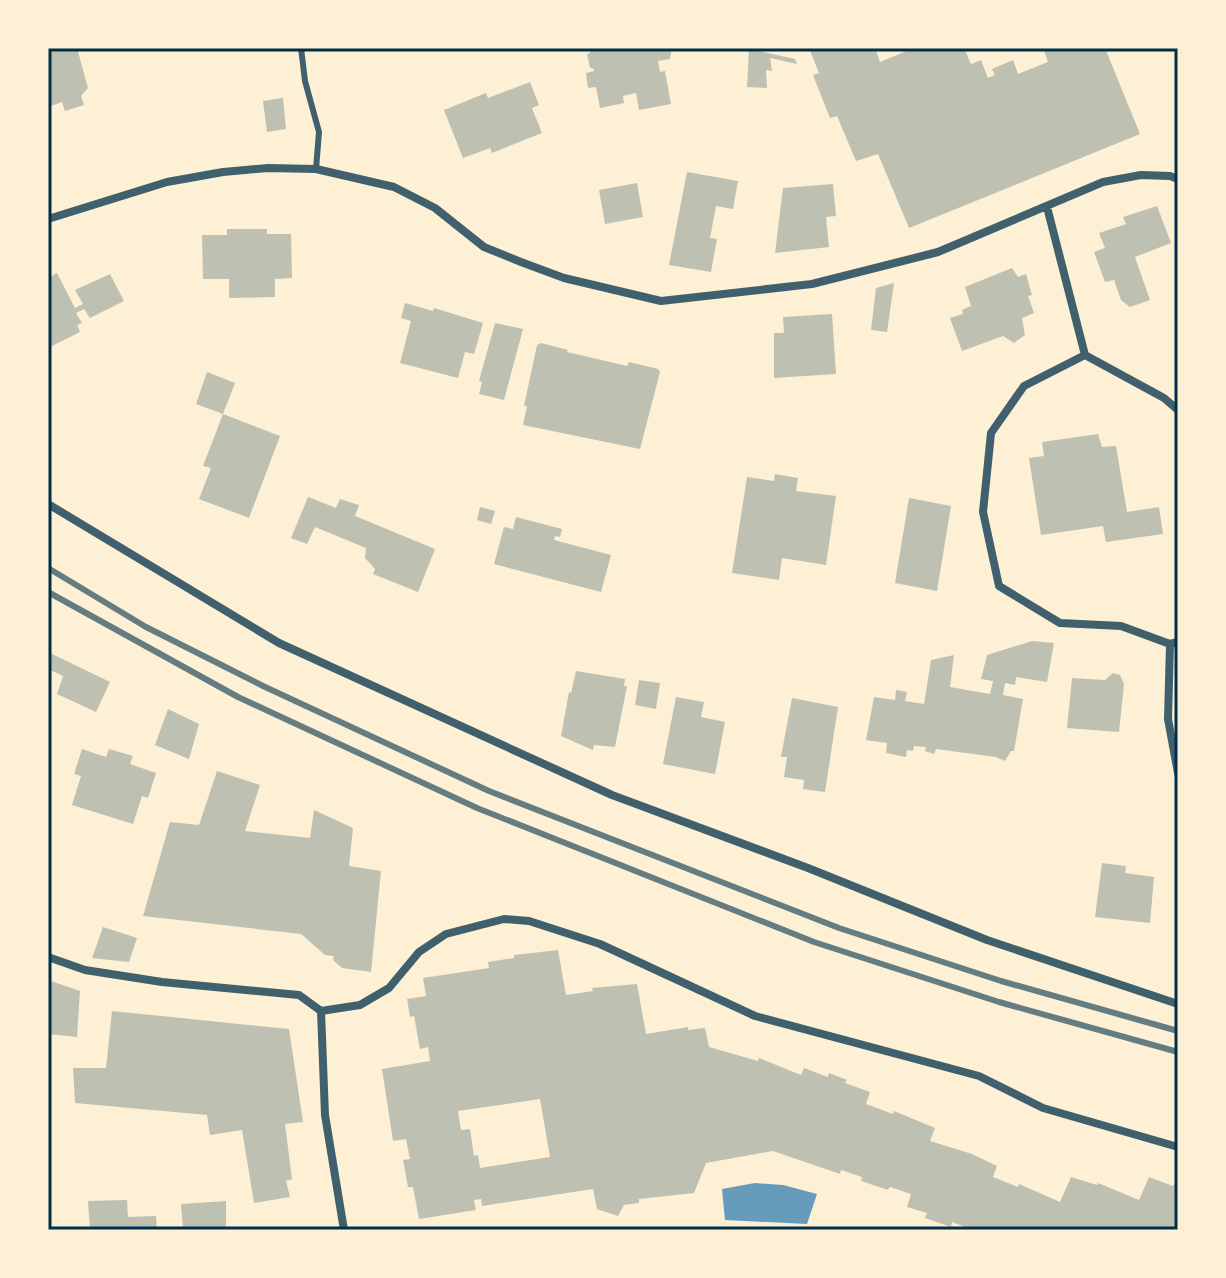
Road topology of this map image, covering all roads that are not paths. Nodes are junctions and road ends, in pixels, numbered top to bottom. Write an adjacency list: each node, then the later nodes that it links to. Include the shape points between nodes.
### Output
1 (301, 48): 2 (lane, via 319,132)
2 (316, 169): 4 (street, via 394,187 435,208 484,247 521,262 661,301 812,284 938,252); 5 (street, via 268,168 167,182)
3 (1178, 179): 4 (street, via 1141,175 1103,182)
4 (1047, 207): 6 (street)
5 (48, 219)
6 (1085, 355): 7 (street); 9 (street, via 1024,386 991,433 983,512 999,586 1060,623 1121,626)
7 (1178, 410)
8 (48, 504): 12 (street, via 279,643 612,795 987,940)
9 (1174, 643): 10 (street, via 1168,719)
10 (1178, 773)
11 (48, 957): 13 (street, via 85,970 162,982 299,995)
12 (1178, 1004)
13 (321, 1011): 14 (street, via 360,1005 389,988 419,952 446,934 504,919 529,921 600,944 755,1016 979,1076 1043,1108); 15 (street, via 325,1115)
14 (1178, 1147)
15 (344, 1230)

